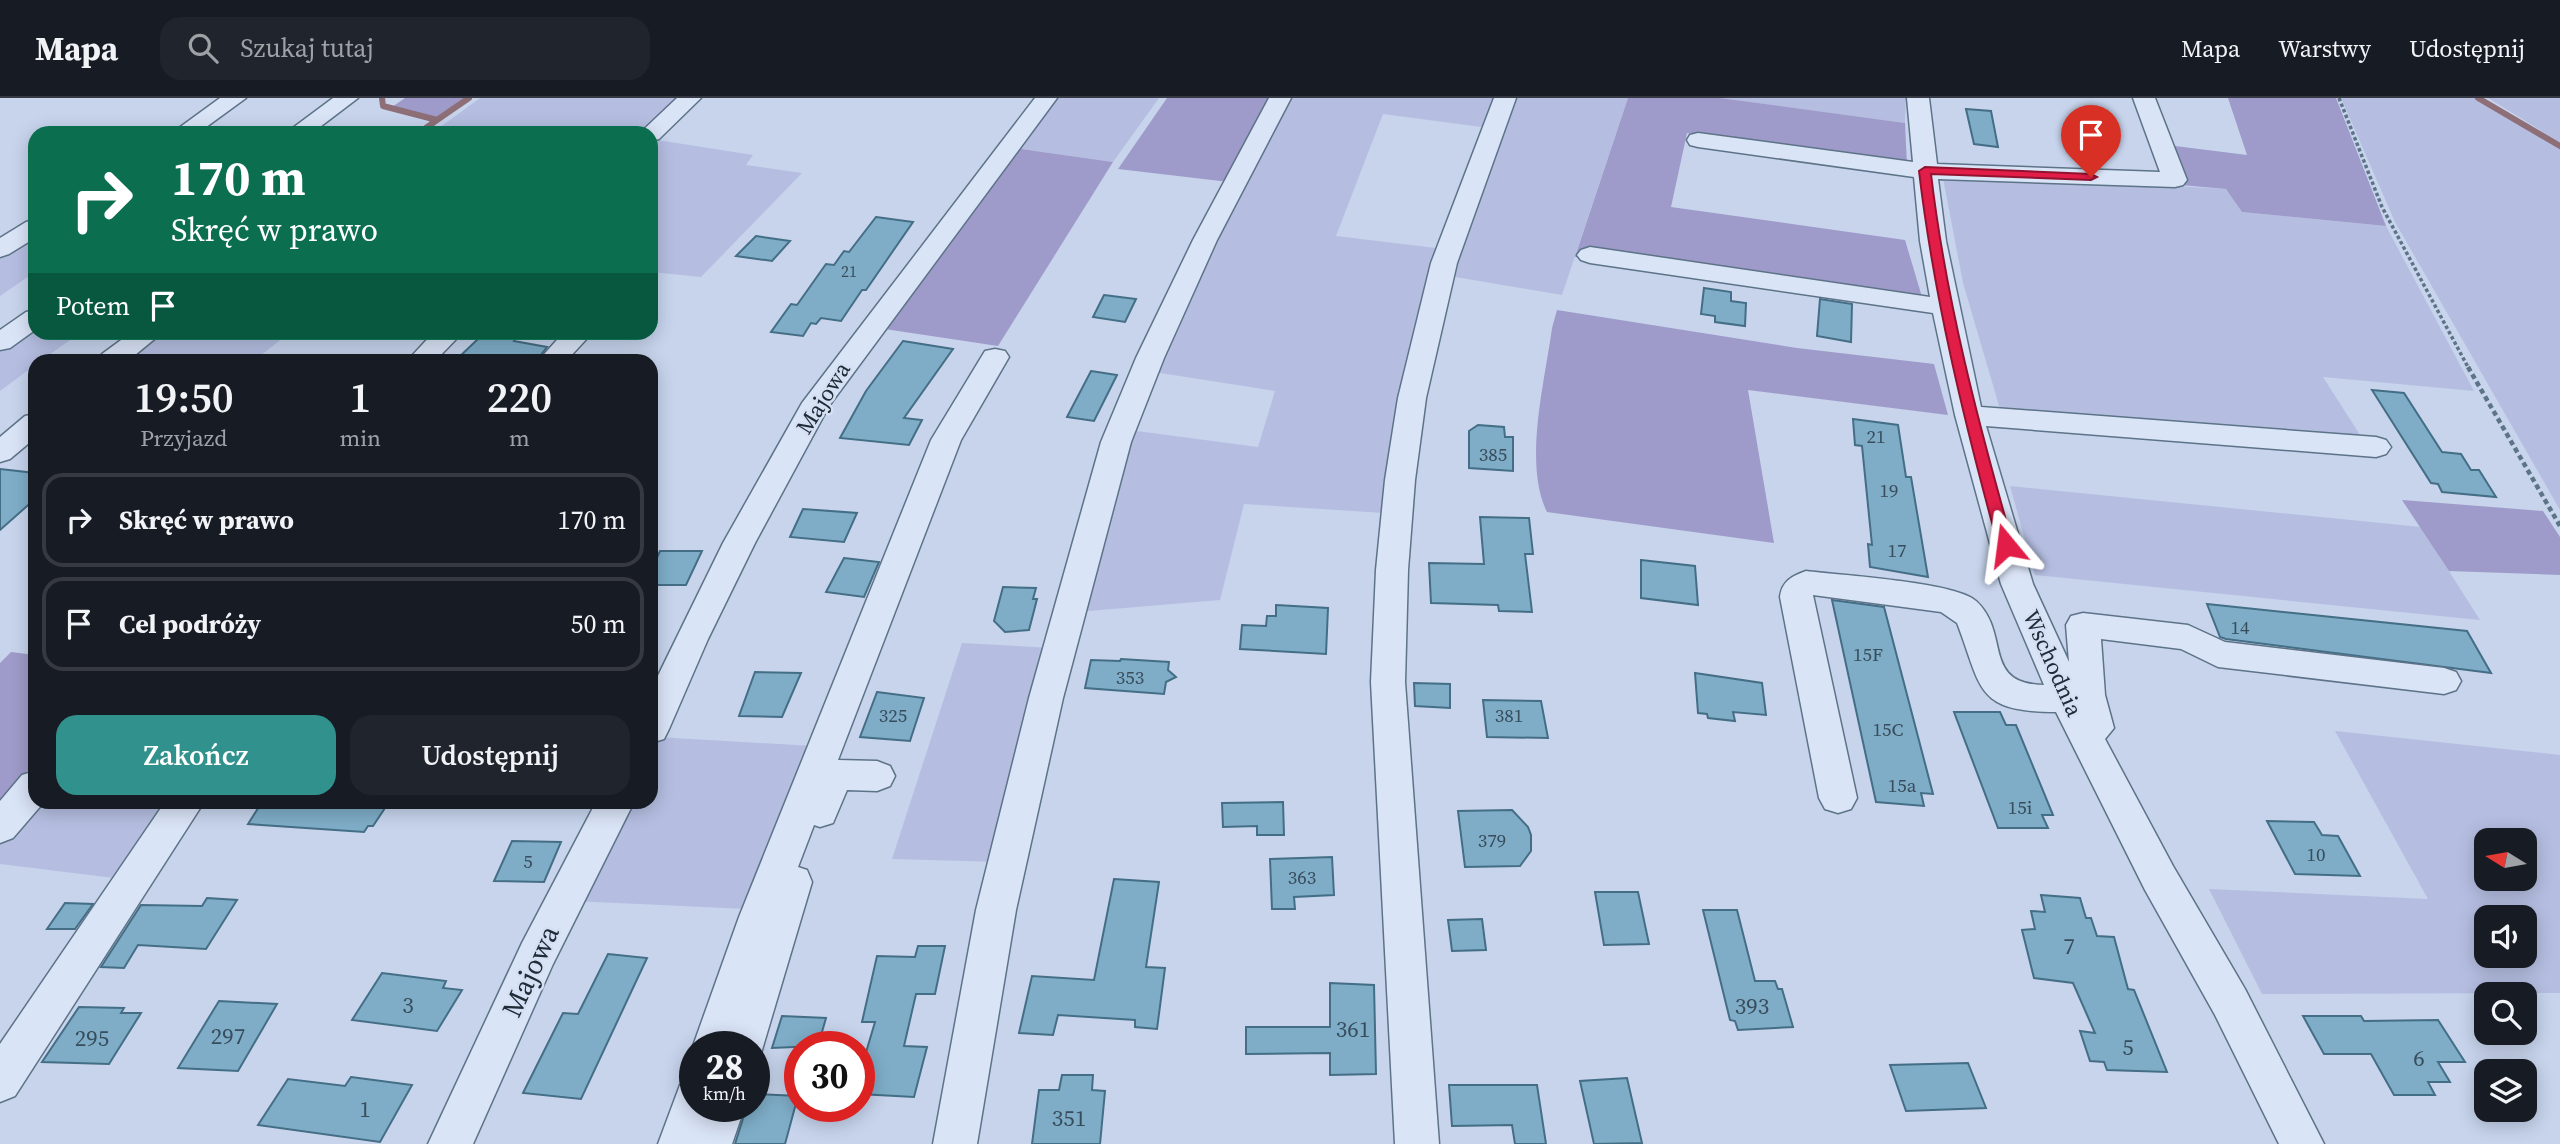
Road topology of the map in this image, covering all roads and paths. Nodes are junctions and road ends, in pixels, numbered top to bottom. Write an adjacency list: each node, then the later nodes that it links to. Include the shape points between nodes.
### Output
1 (235, 98): 10 (street)
2 (347, 98): 11 (street)
3 (690, 98): 12 (street)
4 (1046, 98): 35 (street, Majowa, via 816,403 739,543)
5 (1280, 98): 51 (street, via 1205,240 1116,442 1046,698 996,909)
6 (1918, 98): 14 (street, Wschodnia)
7 (2144, 98): 14 (street, via 2175,180)
8 (2339, 98): 32 (path, via 2382,207)
9 (1499, 113): 52 (street, via 1444,263 1412,398 1392,570 1388,682)
10 (193, 126)
11 (307, 126)
12 (658, 128)
13 (1698, 140): 14 (street)
14 (1925, 171): 18 (street, Wschodnia)
15 (28, 231): 16 (street)
16 (0, 249)
17 (1590, 255): 18 (street)
18 (1946, 307): 28 (street, Wschodnia)
19 (28, 323): 23 (street)
20 (139, 340): 24 (street)
21 (442, 340): 25 (street)
22 (572, 340): 26 (street)
23 (0, 342)
24 (120, 354)
25 (427, 354)
26 (558, 354)
27 (995, 357): 43 (street, via 946,440)
28 (1969, 415): 30 (street); 34 (street, Wschodnia, via 2017,584)
29 (28, 428): 31 (street)
30 (2376, 447)
31 (0, 452)
32 (2560, 527)
33 (2444, 681): 37 (street, via 2218,654 2189,637 2083,625 2088,695)
34 (2068, 699): 37 (street, Wschodnia); 39 (street, via 2019,697 2001,689 1970,615 1960,606 1806,583 1796,597)
35 (658, 713)
36 (877, 776): 44 (street, via 835,775 798,868)
37 (2110, 781): 53 (street, Wschodnia)
38 (28, 794): 42 (street)
39 (1838, 798)
40 (180, 809): 45 (street)
41 (611, 809): 48 (street, Majowa, via 536,956)
42 (0, 827)
43 (718, 1031)
44 (749, 1031)
45 (0, 1082)
46 (688, 1122): 49 (street)
47 (718, 1122): 50 (street)
48 (450, 1144)
49 (680, 1144)
50 (710, 1144)
51 (955, 1144)
52 (1417, 1144)
53 (2302, 1144)

